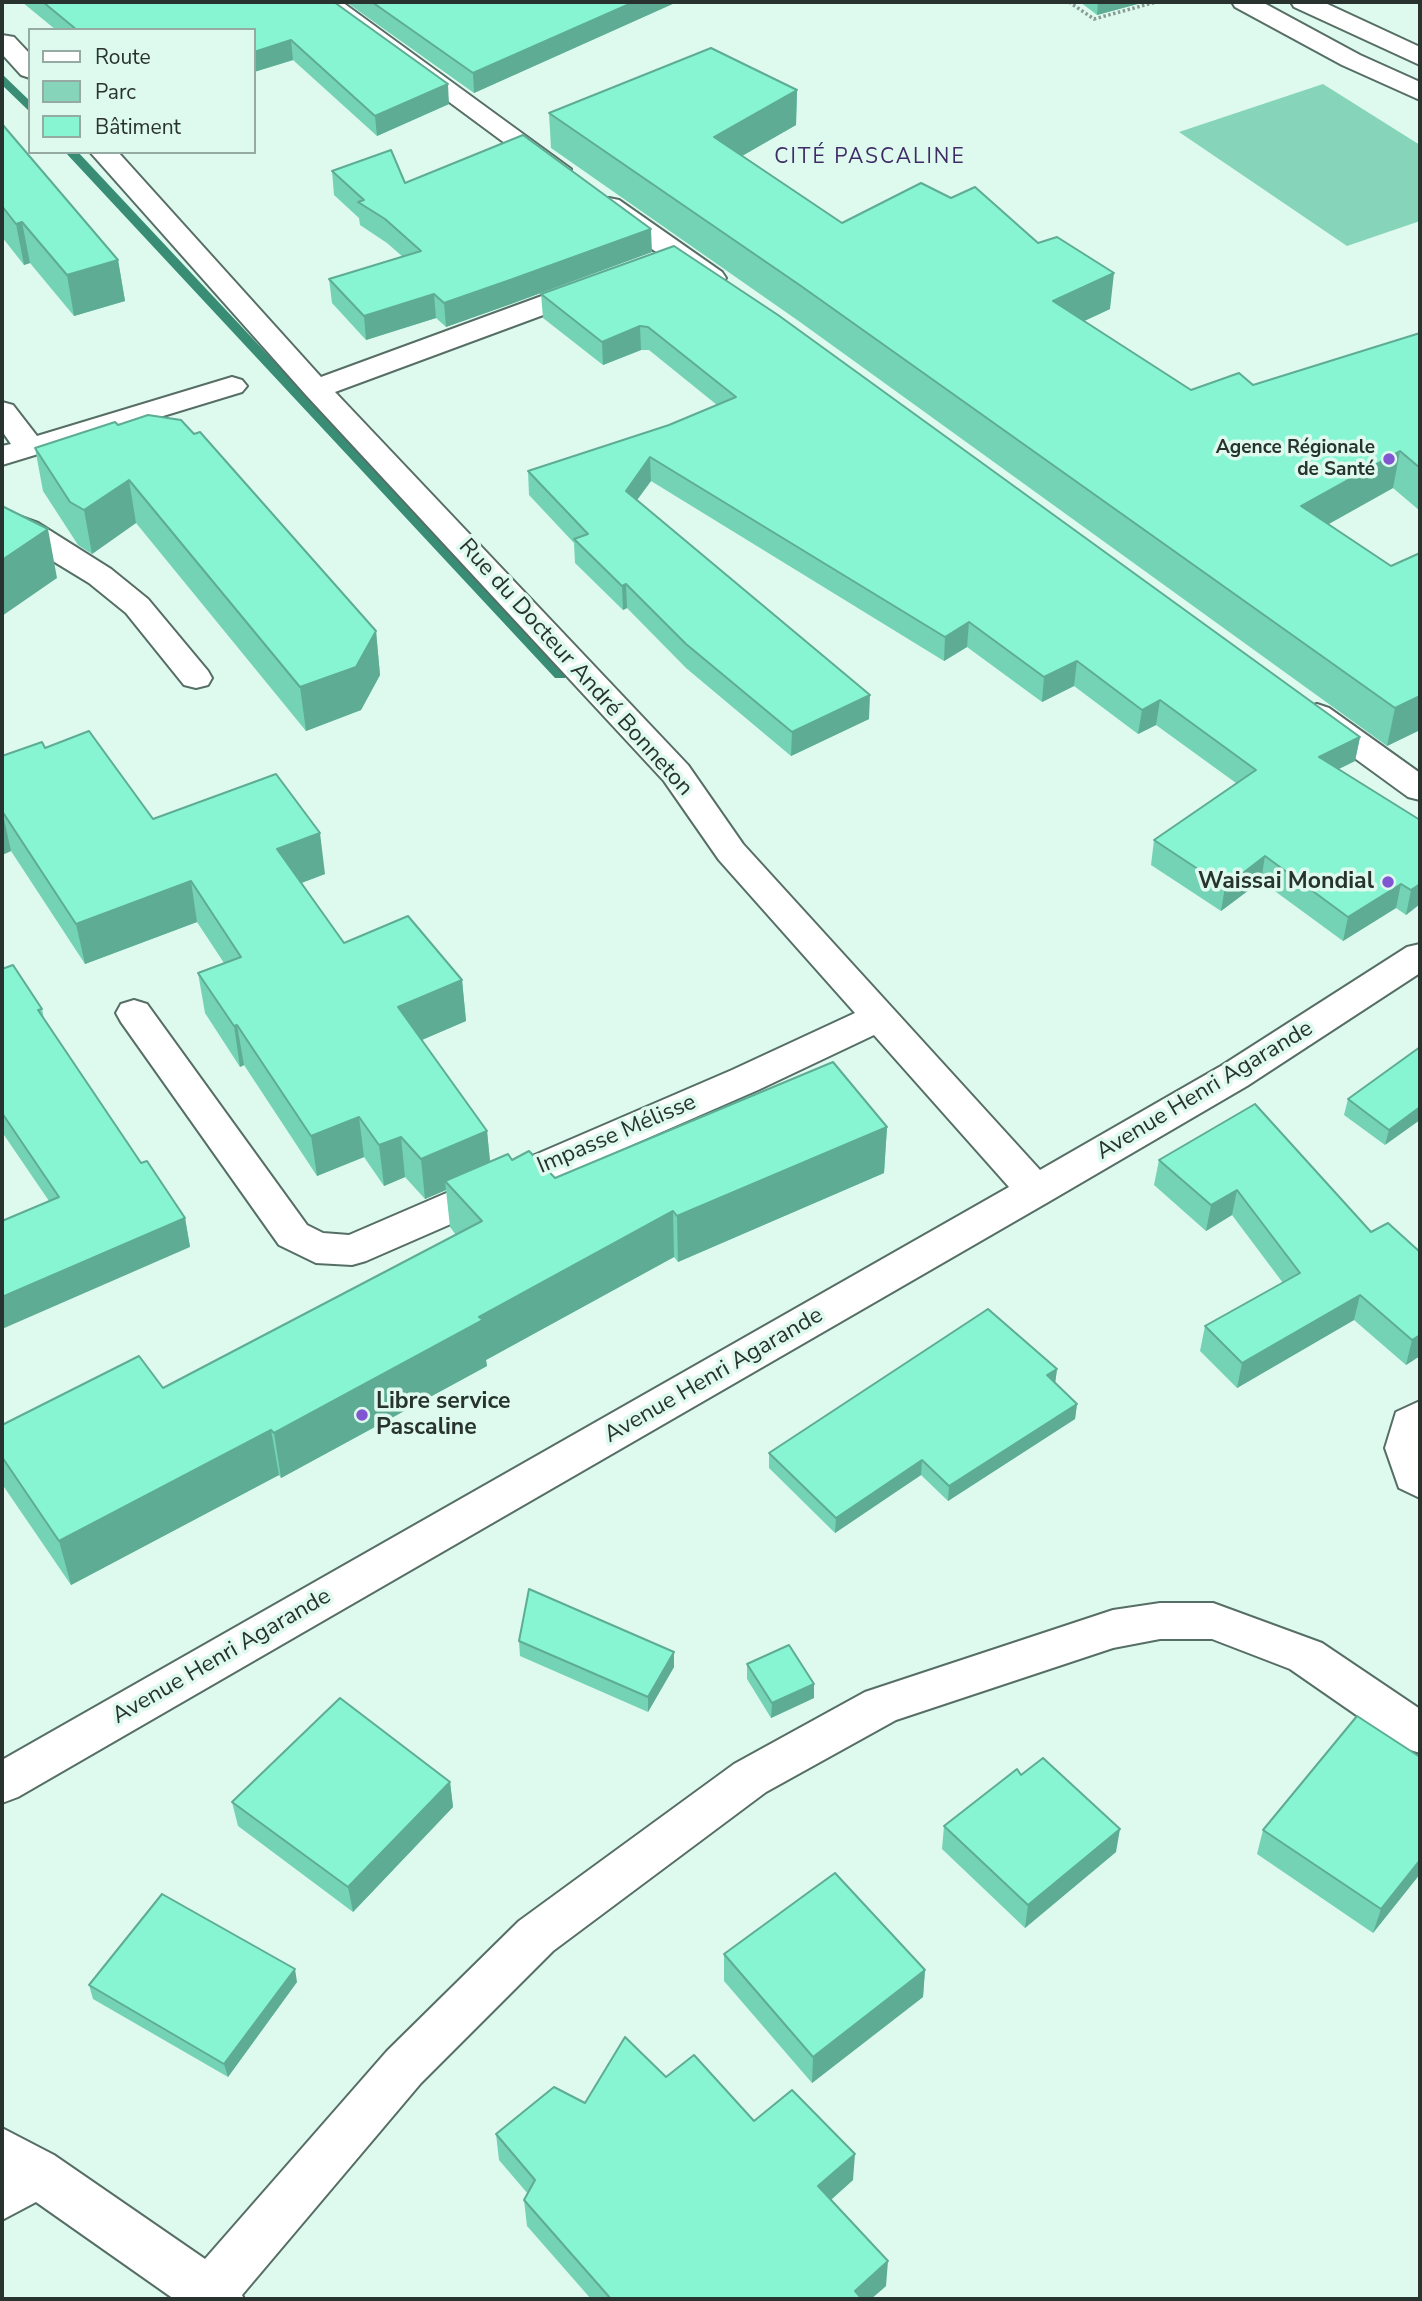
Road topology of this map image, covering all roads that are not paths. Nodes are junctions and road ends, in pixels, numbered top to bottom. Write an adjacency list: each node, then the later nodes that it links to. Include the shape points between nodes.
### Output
1 (326, 2): 10 (street, via 581,186 665,260)
2 (1244, 2): 7 (street)
3 (1303, 2): 5 (street)
4 (5, 43): 6 (street)
5 (1420, 57)
6 (28, 68)
7 (1420, 92)
8 (105, 154): 12 (street, Rue du Docteur André Bonneton)
9 (613, 279): 12 (street)
10 (734, 292)
11 (232, 386): 14 (street)
12 (316, 389): 21 (street, Rue du Docteur André Bonneton, via 676,773 731,852)
13 (2, 411): 14 (street)
14 (16, 452)
15 (2, 519): 16 (street, via 62,551 137,606)
16 (196, 678)
17 (1297, 701): 18 (street)
18 (1420, 789)
19 (1420, 956): 22 (street, Avenue Henri Agarande, via 1234,1076)
20 (134, 1013): 21 (street, Impasse Mélisse, via 293,1235 316,1248 352,1250)
21 (879, 1017): 22 (street, Rue du Docteur André Bonneton)
22 (1036, 1191): 24 (street, Avenue Henri Agarande)
23 (1420, 1734): 26 (street, via 1306,1656 1213,1621 1160,1621 1113,1629 881,1706 750,1778 536,1937 404,2067)
24 (2, 1783)
25 (13, 2173): 26 (street)
26 (214, 2296)

